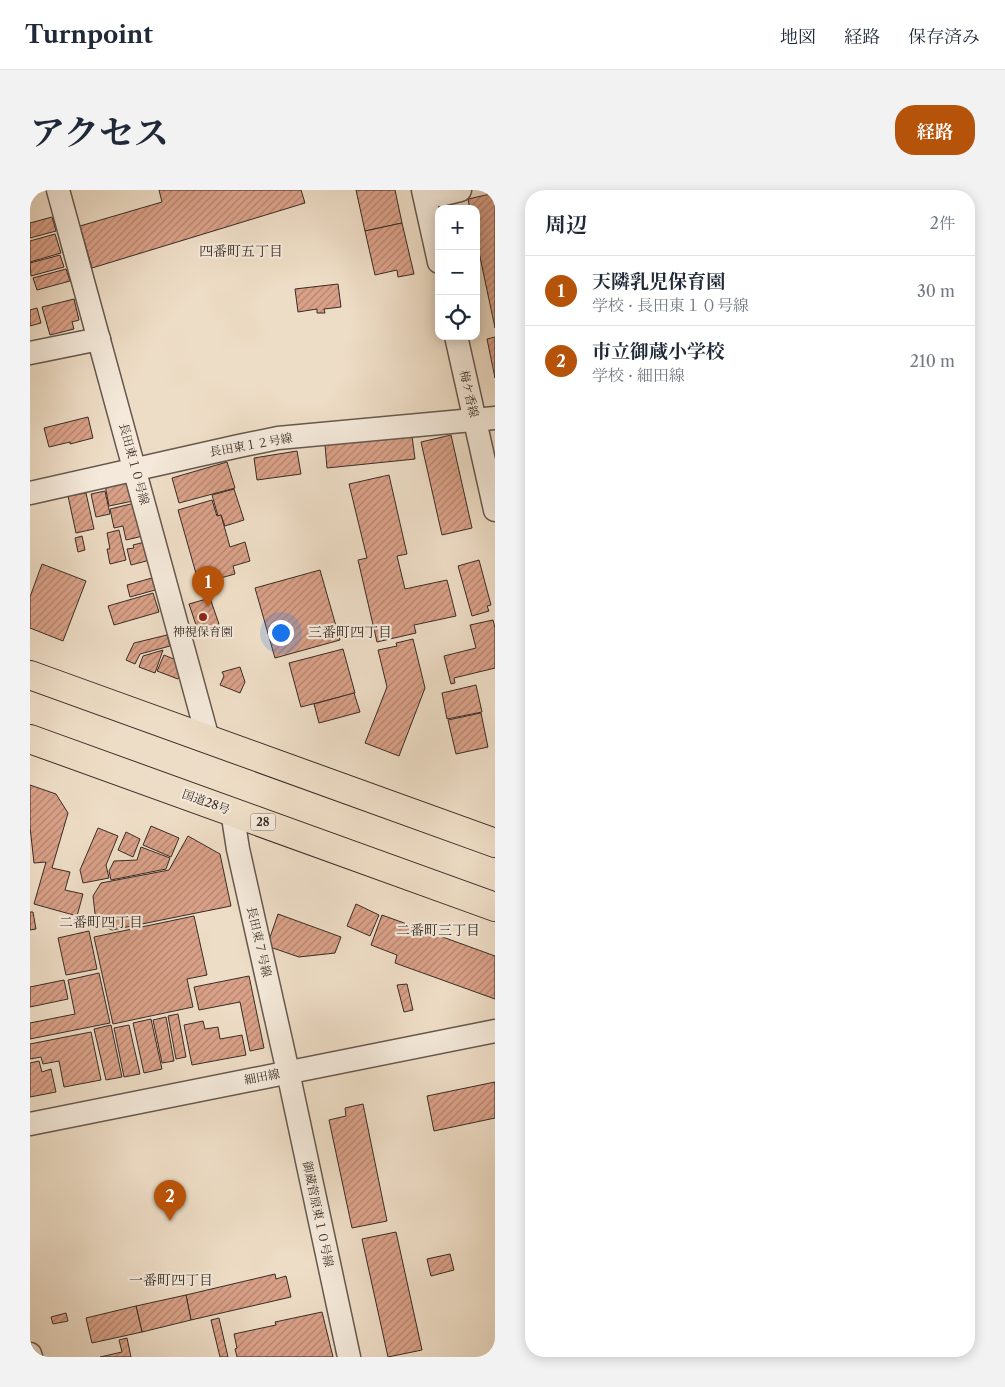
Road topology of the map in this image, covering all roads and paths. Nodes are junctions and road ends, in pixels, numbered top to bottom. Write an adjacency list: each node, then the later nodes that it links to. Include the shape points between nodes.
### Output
1 (58, 190): 4 (street, 長田東１０号線)
2 (441, 192): 3 (street)
3 (439, 250)
4 (99, 339): 6 (street); 8 (street, 長田東１０号線)
5 (457, 340): 7 (street, 梅ケ香線)
6 (30, 353)
7 (485, 419): 8 (street, 長田東１２号線, via 278,438); 10 (street, 梅ケ香線)
8 (135, 469): 9 (street, 長田東１２号線); 13 (street, 長田東１０号線)
9 (30, 493)
10 (495, 510)
11 (30, 675): 13 (highway)
12 (30, 739): 14 (highway, 国道28号 / 28)
13 (208, 739): 15 (highway)
14 (232, 811): 16 (highway, 国道28号 / 28); 18 (street, 長田東７号線)
15 (495, 843)
16 (495, 907)
17 (495, 1031): 18 (street, 細田線)
18 (288, 1072): 19 (street, 細田線); 20 (street, 御蔵菅原東１０号線)
19 (30, 1124)
20 (349, 1357)

